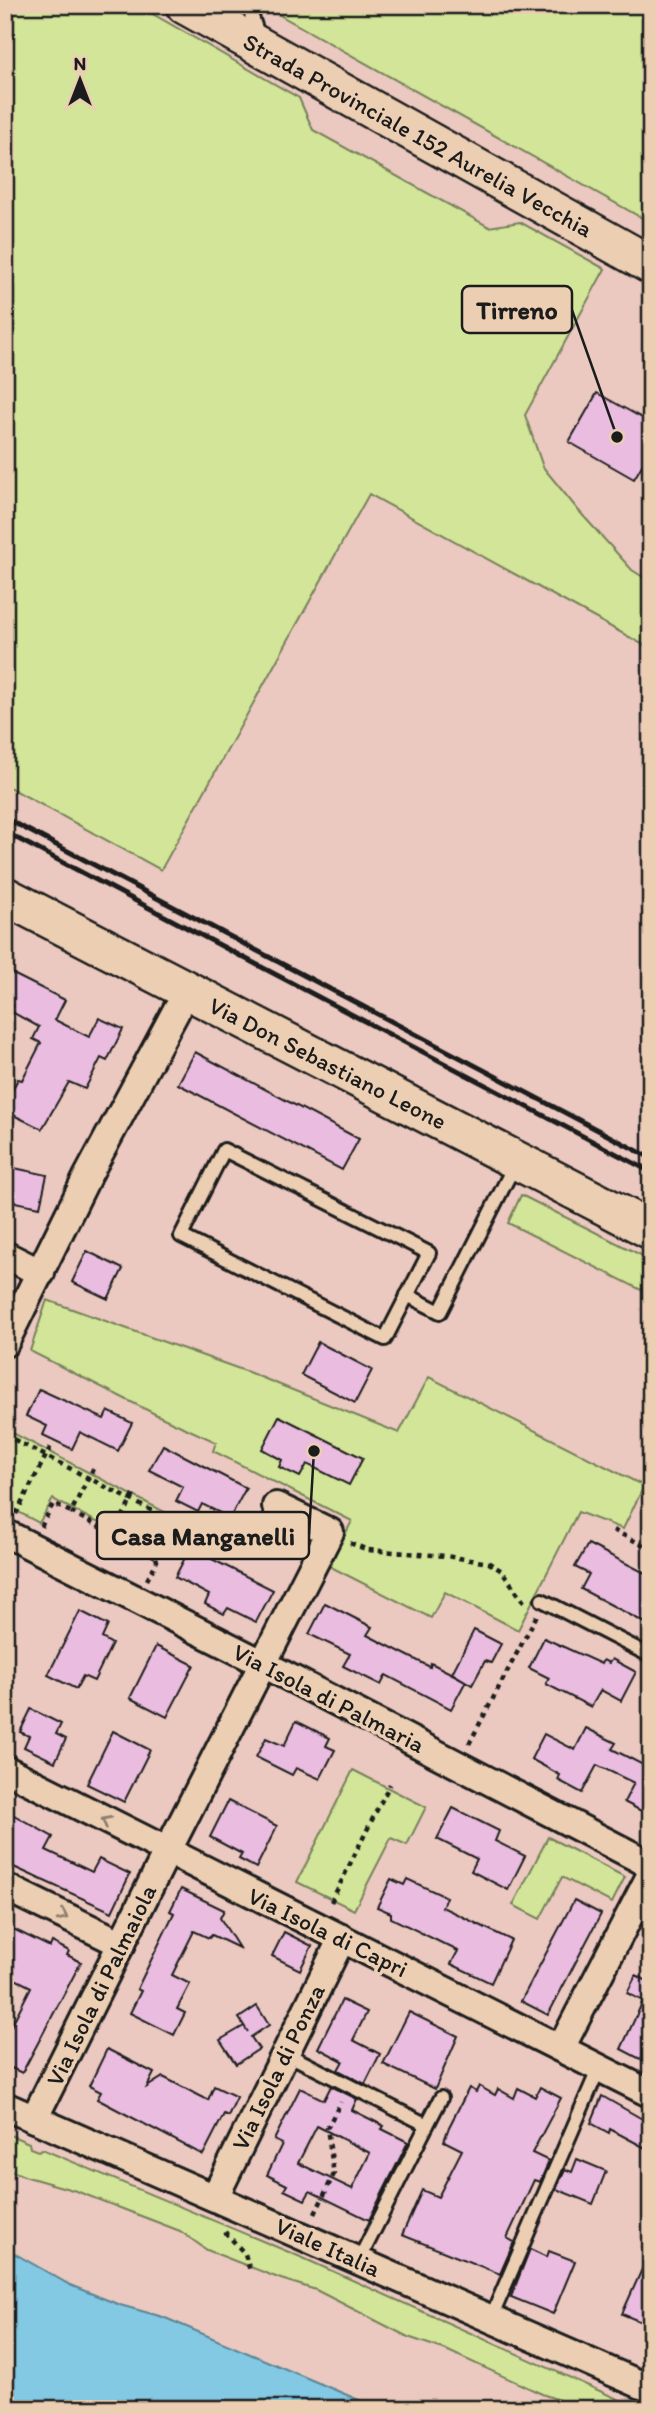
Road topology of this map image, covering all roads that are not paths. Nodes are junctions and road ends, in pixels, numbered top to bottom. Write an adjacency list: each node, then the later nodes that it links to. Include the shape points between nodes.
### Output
1 (185, 5): 3 (street, Strada Provinciale 152 Aurelia Vecchia)
2 (248, 5): 3 (lane)
3 (262, 49): 4 (street, Strada Provinciale 152 Aurelia Vecchia)
4 (651, 265)
5 (5, 896): 7 (street, Via Don Sebastiano Leone)
6 (176, 1011): 10 (street)
7 (517, 1160): 8 (street, Via Don Sebastiano Leone); 11 (lane, via 440,1312)
8 (651, 1230)
9 (5, 1255): 10 (street)
10 (41, 1273): 12 (street)
11 (407, 1296): 11 (lane, via 429,1253 224,1150 181,1236 385,1339)
12 (5, 1343)
13 (276, 1506): 17 (street, Via Isola di Palmaiola, via 330,1532)
14 (14, 1527): 17 (street, Via Isola di Palmaria)
15 (535, 1607): 16 (lane)
16 (651, 1656)
17 (262, 1663): 19 (street, Via Isola di Palmaiola); 20 (street, Via Isola di Palmaria)
18 (5, 1769): 19 (street, Via Isola di Capri, one-way to 18)
19 (167, 1852): 23 (street, Via Isola di Capri); 24 (street, Via Isola di Palmaiola)
20 (651, 1865)
21 (651, 1874): 25 (street)
22 (5, 1887): 24 (street, one-way to 24)
23 (342, 1938): 25 (street, Via Isola di Capri); 26 (street, Via Isola di Ponza)
24 (121, 1944): 31 (street, Via Isola di Palmaiola)
25 (561, 2048): 27 (street, Via Isola di Capri)
26 (285, 2053): 32 (lane); 33 (street, Via Isola di Ponza)
27 (599, 2068): 28 (street, Via Isola di Capri); 35 (lane)
28 (651, 2094)
29 (441, 2098): 32 (lane)
30 (5, 2106): 31 (street, Viale Italia)
31 (34, 2119): 33 (street, Viale Italia)
32 (427, 2125): 34 (lane)
33 (220, 2185): 34 (street, Viale Italia)
34 (359, 2260): 35 (street, Viale Italia)
35 (491, 2318): 36 (street, Viale Italia)
36 (651, 2389)

